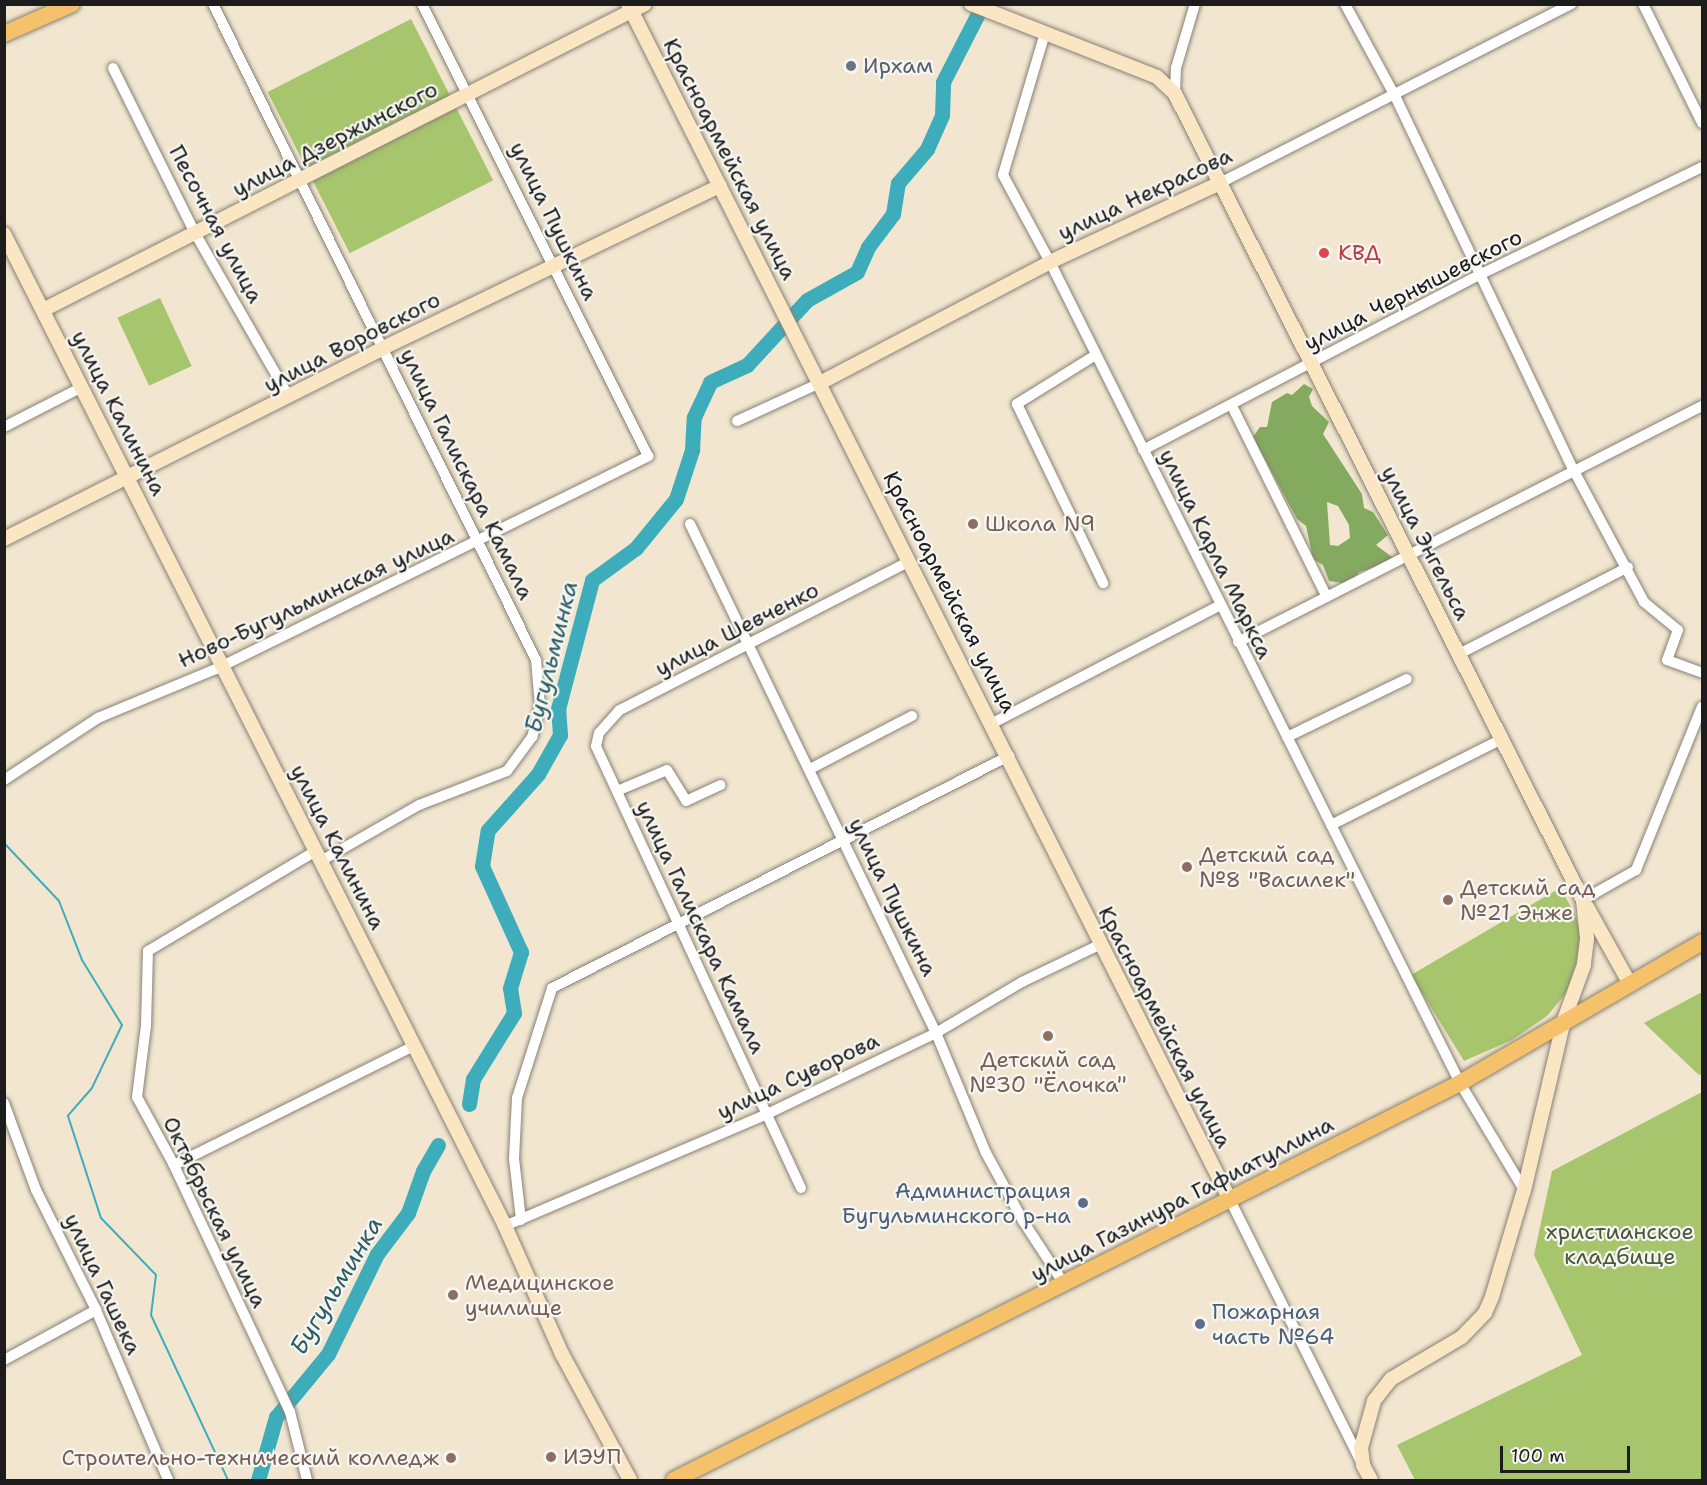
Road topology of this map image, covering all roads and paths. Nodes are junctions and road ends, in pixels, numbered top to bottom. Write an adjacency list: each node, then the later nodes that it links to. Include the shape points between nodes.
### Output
1 (72, 4): 12 (main road)
2 (213, 4): 19 (street, улица Галискара Камала)
3 (422, 4): 15 (street, улица Пушкина)
4 (645, 4): 10 (street, улица Дзержинского)
5 (971, 4): 11 (street)
6 (1195, 4): 14 (street, via 1176,68)
7 (1345, 4): 16 (street)
8 (1572, 4): 16 (street, улица Некрасова)
9 (1643, 4): 17 (street)
10 (630, 9): 15 (street, улица Дзержинского); 21 (street, Красноармейская улица)
11 (1045, 33): 14 (street, via 1157,77); 24 (street, улица Карла Маркса, via 1003,175)
12 (4, 34)
13 (113, 68): 22 (street, Песочная улица)
14 (1175, 94): 20 (street, улица Энгельса)
15 (470, 95): 19 (street, улица Дзержинского); 25 (street, улица Пушкина)
16 (1395, 96): 20 (street, улица Некрасова); 26 (street)
17 (1702, 123)
18 (1702, 167): 26 (street, улица Чернышевского)
19 (300, 180): 22 (street, улица Дзержинского); 28 (street, улица Галискара Камала)
20 (1218, 184): 24 (street, улица Некрасова); 30 (street, улица Энгельса)
21 (720, 186): 25 (street, улица Воровского); 31 (street, Красноармейская улица)
22 (195, 233): 27 (street, улица Дзержинского); 33 (street, Песочная улица)
23 (4, 234): 27 (street, улица Калинина)
24 (1050, 262): 29 (street, улица Карла Маркса); 31 (street, улица Некрасова)
25 (554, 265): 28 (street, улица Воровского); 39 (street, улица Пушкина)
26 (1483, 273): 30 (street, улица Чернышевского); 40 (street)
27 (43, 310): 32 (street, улица Калинина)
28 (383, 348): 33 (street, улица Воровского); 44 (street, улица Галискара Камала)
29 (1094, 356): 38 (street, улица Карла Маркса); 48 (street, via 1017,404)
30 (1312, 364): 34 (street, улица Чернышевского); 45 (street, улица Энгельса)
31 (820, 383): 36 (street, улица Некрасова); 46 (street, Красноармейская улица)
32 (82, 387): 37 (street); 41 (street, улица Калинина)
33 (289, 397): 41 (street, улица Воровского)
34 (1232, 405): 38 (street, улица Чернышевского); 49 (street)
35 (1702, 406): 40 (street)
36 (736, 421)
37 (4, 427)
38 (1143, 450): 50 (street, улица Карла Маркса)
39 (648, 456): 44 (street, Ново-Бугульминская улица)
40 (1573, 469): 45 (street); 47 (street)
41 (128, 480): 43 (street, улица Воровского); 54 (street, улица Калинина)
42 (690, 524): 52 (street, улица Пушкина)
43 (4, 539)
44 (478, 543): 54 (street, Ново-Бугульминская улица); 70 (street, улица Галискара Камала, via 536,660 540,706 532,736 507,771 419,805)
45 (1409, 555): 49 (street); 53 (street, улица Энгельса)
46 (910, 561): 52 (street, улица Шевченко); 59 (street, Красноармейская улица)
47 (1628, 567): 53 (street); 55 (street, via 1644,602 1678,630 1667,660)
48 (1103, 583)
49 (1327, 597): 51 (street)
50 (1219, 606): 51 (street, улица Карла Маркса); 59 (street)
51 (1238, 642): 60 (street, улица Карла Маркса)
52 (750, 645): 62 (street, улица Шевченко, via 620,710 599,733); 64 (street, улица Пушкина)
53 (1459, 654): 61 (street, улица Энгельса)
54 (224, 665): 65 (street, Ново-Бугульминская улица, via 98,718); 70 (street, улица Калинина)
55 (1702, 673)
56 (1407, 680): 60 (street)
57 (1702, 707): 71 (street, via 1636,870)
58 (912, 716): 64 (street)
59 (993, 723): 63 (street, Красноармейская улица)
60 (1287, 737): 68 (street, улица Карла Маркса)
61 (1500, 740): 68 (street); 71 (street, улица Энгельса)
62 (596, 746): 67 (street, улица Галискара Камала)
63 (1009, 756): 69 (street); 74 (street, Красноармейская улица)
64 (810, 769): 69 (street, улица Пушкина)
65 (4, 780)
66 (720, 785): 67 (street, via 686,801 667,770)
67 (617, 792): 72 (street, улица Галискара Камала)
68 (1331, 825): 79 (street, улица Карла Маркса)
69 (843, 838): 72 (street); 77 (street, улица Пушкина)
70 (318, 856): 78 (street, улица Калинина); 82 (street, Октябрьская улица, via 148,951 146,1026 137,1097)
71 (1583, 900): 75 (street); 76 (street, улица Энгельса, via 1587,939 1584,965)
72 (678, 922): 81 (street, улица Галискара Камала); 86 (street, via 552,988 517,1098 514,1159)
73 (1702, 942): 75 (main road, улица Газинура Гафиатуллина)
74 (1099, 945): 77 (street, улица Суворова, via 1023,982); 85 (street, Красноармейская улица)
75 (1629, 982): 76 (main road, улица Газинура Гафиатуллина)
76 (1564, 1020): 79 (main road, улица Газинура Гафиатуллина); 84 (street, улица Энгельса)
77 (936, 1033): 81 (street, улица Суворова); 88 (street, улица Пушкина, via 986,1153)
78 (414, 1046): 82 (street); 87 (street, улица Калинина)
79 (1460, 1083): 84 (street, улица Карла Маркса); 85 (main road, улица Газинура Гафиатуллина)
80 (4, 1103): 89 (street, улица Гашека, via 36,1190)
81 (766, 1114): 83 (street, улица Галискара Камала); 86 (street, улица Суворова)
82 (174, 1165): 93 (street, Октябрьская улица, via 290,1412)
83 (801, 1188)
84 (1524, 1190): 91 (street, улица Энгельса, via 1485,1313 1462,1337 1391,1379 1374,1401 1368,1419 1361,1448)
85 (1230, 1200): 88 (main road, улица Газинура Гафиатуллина); 91 (street)
86 (521, 1220): 87 (street, улица Суворова)
87 (505, 1226): 94 (street, улица Калинина, via 562,1354)
88 (1064, 1284): 95 (main road, улица Газинура Гафиатуллина)
89 (96, 1310): 90 (street); 92 (street, улица Гашека)
90 (4, 1360)
91 (1363, 1465): 96 (street)
92 (168, 1480)
93 (307, 1480)
94 (630, 1480)
95 (674, 1480)
96 (1371, 1480)

